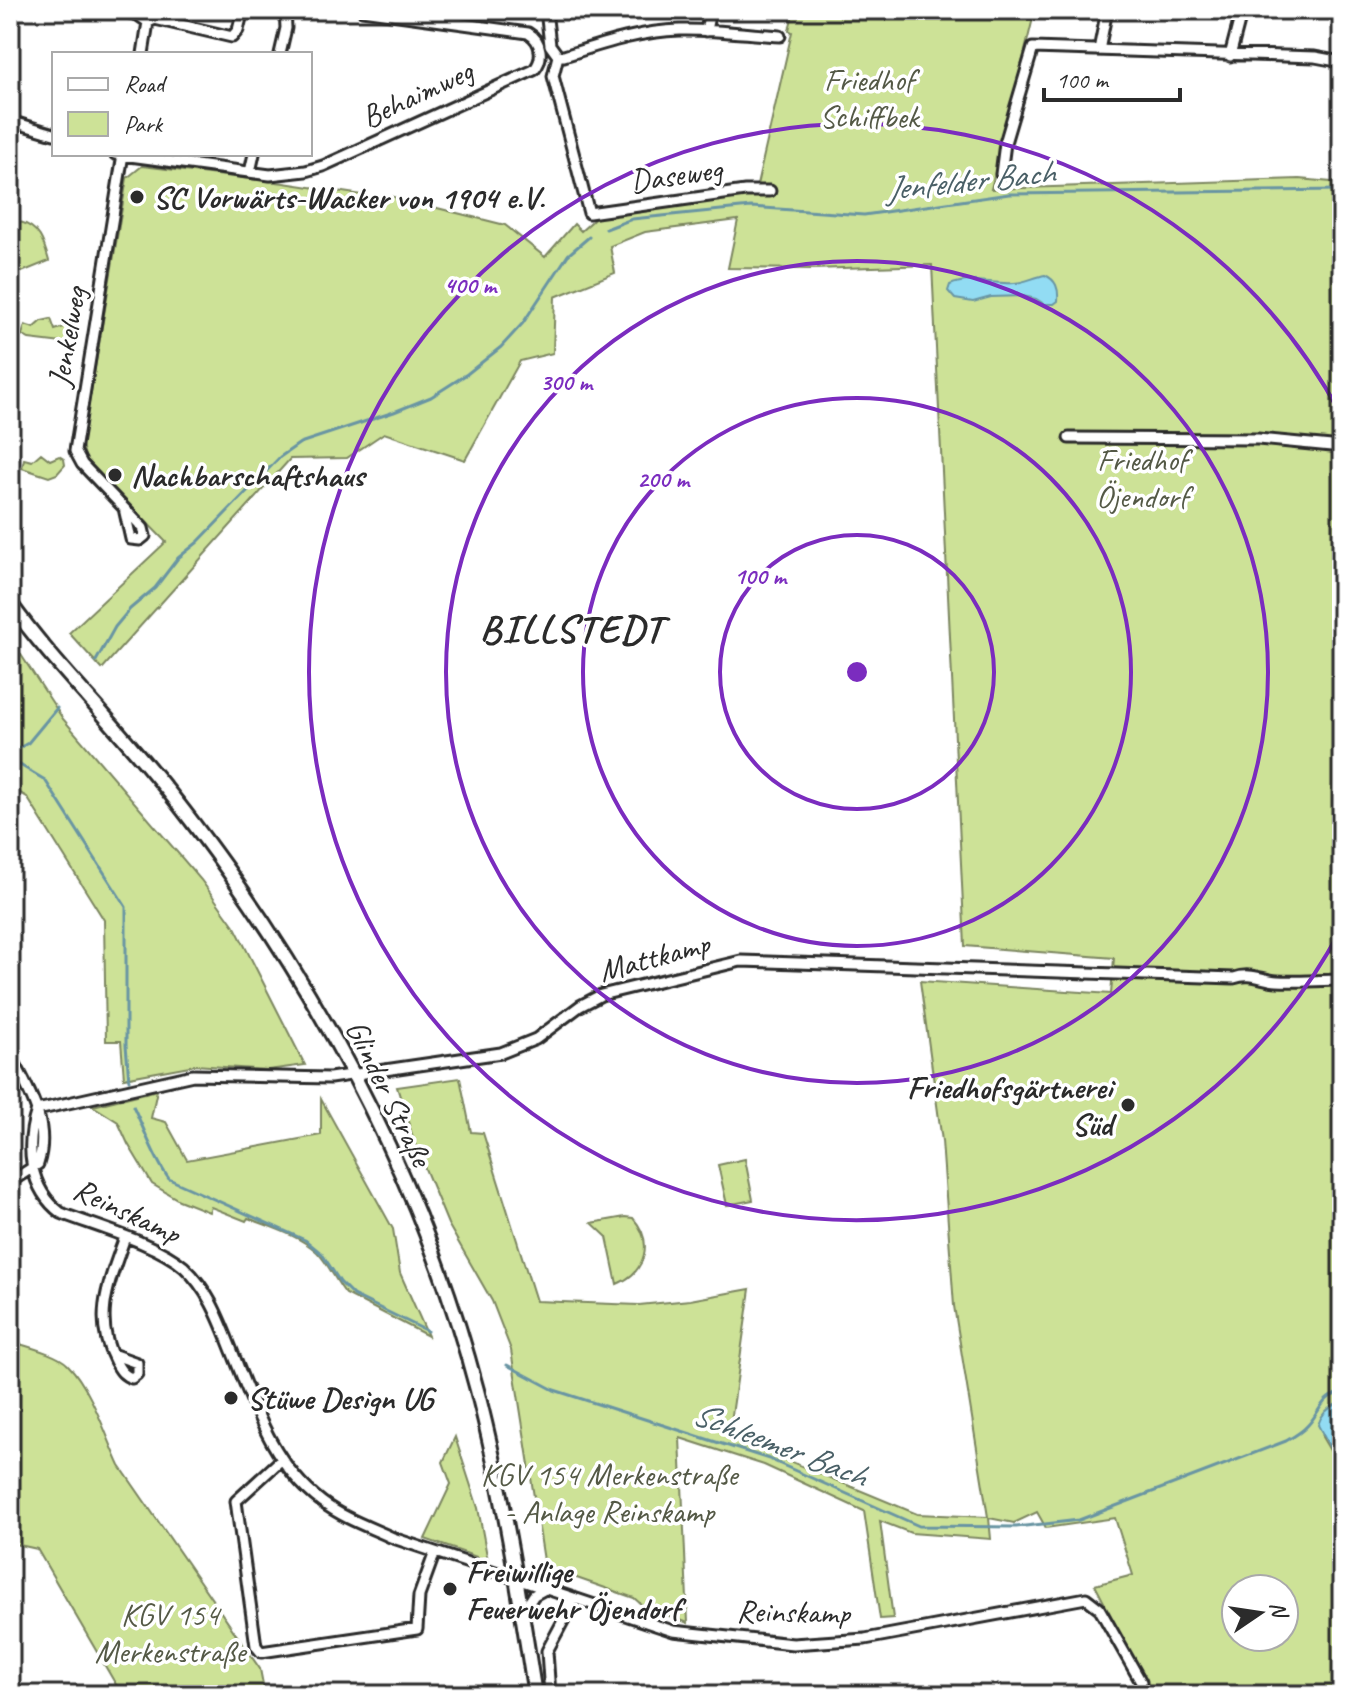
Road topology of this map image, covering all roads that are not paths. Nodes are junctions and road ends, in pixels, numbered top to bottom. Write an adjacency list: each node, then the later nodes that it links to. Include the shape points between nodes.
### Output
1 (118, 10): 10 (street)
2 (243, 10): 10 (street, via 232,37)
3 (283, 10): 15 (street, via 286,28)
4 (362, 10): 5 (street)
5 (370, 10): 24 (street, Behaimweg, via 528,33 535,37 540,60 534,70 323,166 286,174)
6 (546, 10): 16 (street, via 550,45)
7 (710, 10): 11 (street)
8 (1107, 10): 13 (street)
9 (1242, 10): 17 (street)
10 (153, 17): 14 (street)
11 (706, 31): 12 (street); 16 (street, via 644,34)
12 (780, 36)
13 (1099, 50): 17 (street); 25 (street, via 1033,48)
14 (144, 52)
15 (280, 52)
16 (558, 56): 26 (street, Daseweg, via 553,76 589,213)
17 (1230, 56): 18 (street)
18 (1342, 62)
19 (10, 121): 20 (street)
20 (52, 133)
21 (120, 156): 29 (street, Jenkelweg, via 75,451)
22 (128, 156): 24 (street)
23 (254, 156): 24 (street)
24 (250, 172)
25 (1001, 174)
26 (770, 191)
27 (1069, 438): 28 (street, via 1258,439)
28 (1342, 447)
29 (124, 508)
30 (10, 603): 33 (main road, Glinder Straße, via 202,834 307,990)
31 (1342, 980): 33 (street, Mattkamp, via 741,961 601,995 536,1039 506,1052)
32 (10, 1054): 34 (street)
33 (354, 1075): 34 (street, Mattkamp, via 193,1075); 41 (main road, Glinder Straße, via 407,1189 459,1331 488,1437)
34 (37, 1110): 35 (street, via 43,1139)
35 (32, 1169): 36 (street); 37 (street, Reinskamp, via 61,1213)
36 (10, 1182)
37 (125, 1237): 38 (street, via 103,1309); 39 (street, Reinskamp, via 175,1260 209,1298)
38 (112, 1354)
39 (282, 1459): 40 (street, Reinskamp, via 323,1503 351,1520); 40 (street, via 236,1501 261,1652 417,1629 419,1596)
40 (435, 1552): 41 (street, Reinskamp)
41 (517, 1579): 42 (street, Reinskamp); 44 (main road, Glinder Straße)
42 (545, 1589): 43 (street, Reinskamp); 44 (street)
43 (572, 1598): 46 (street, via 547,1651); 47 (street, Reinskamp, via 673,1631 793,1644 865,1639 1078,1598 1091,1600 1141,1682)
44 (522, 1613): 45 (main road, Glinder Straße)
45 (535, 1695)
46 (550, 1695)
47 (1141, 1695)

